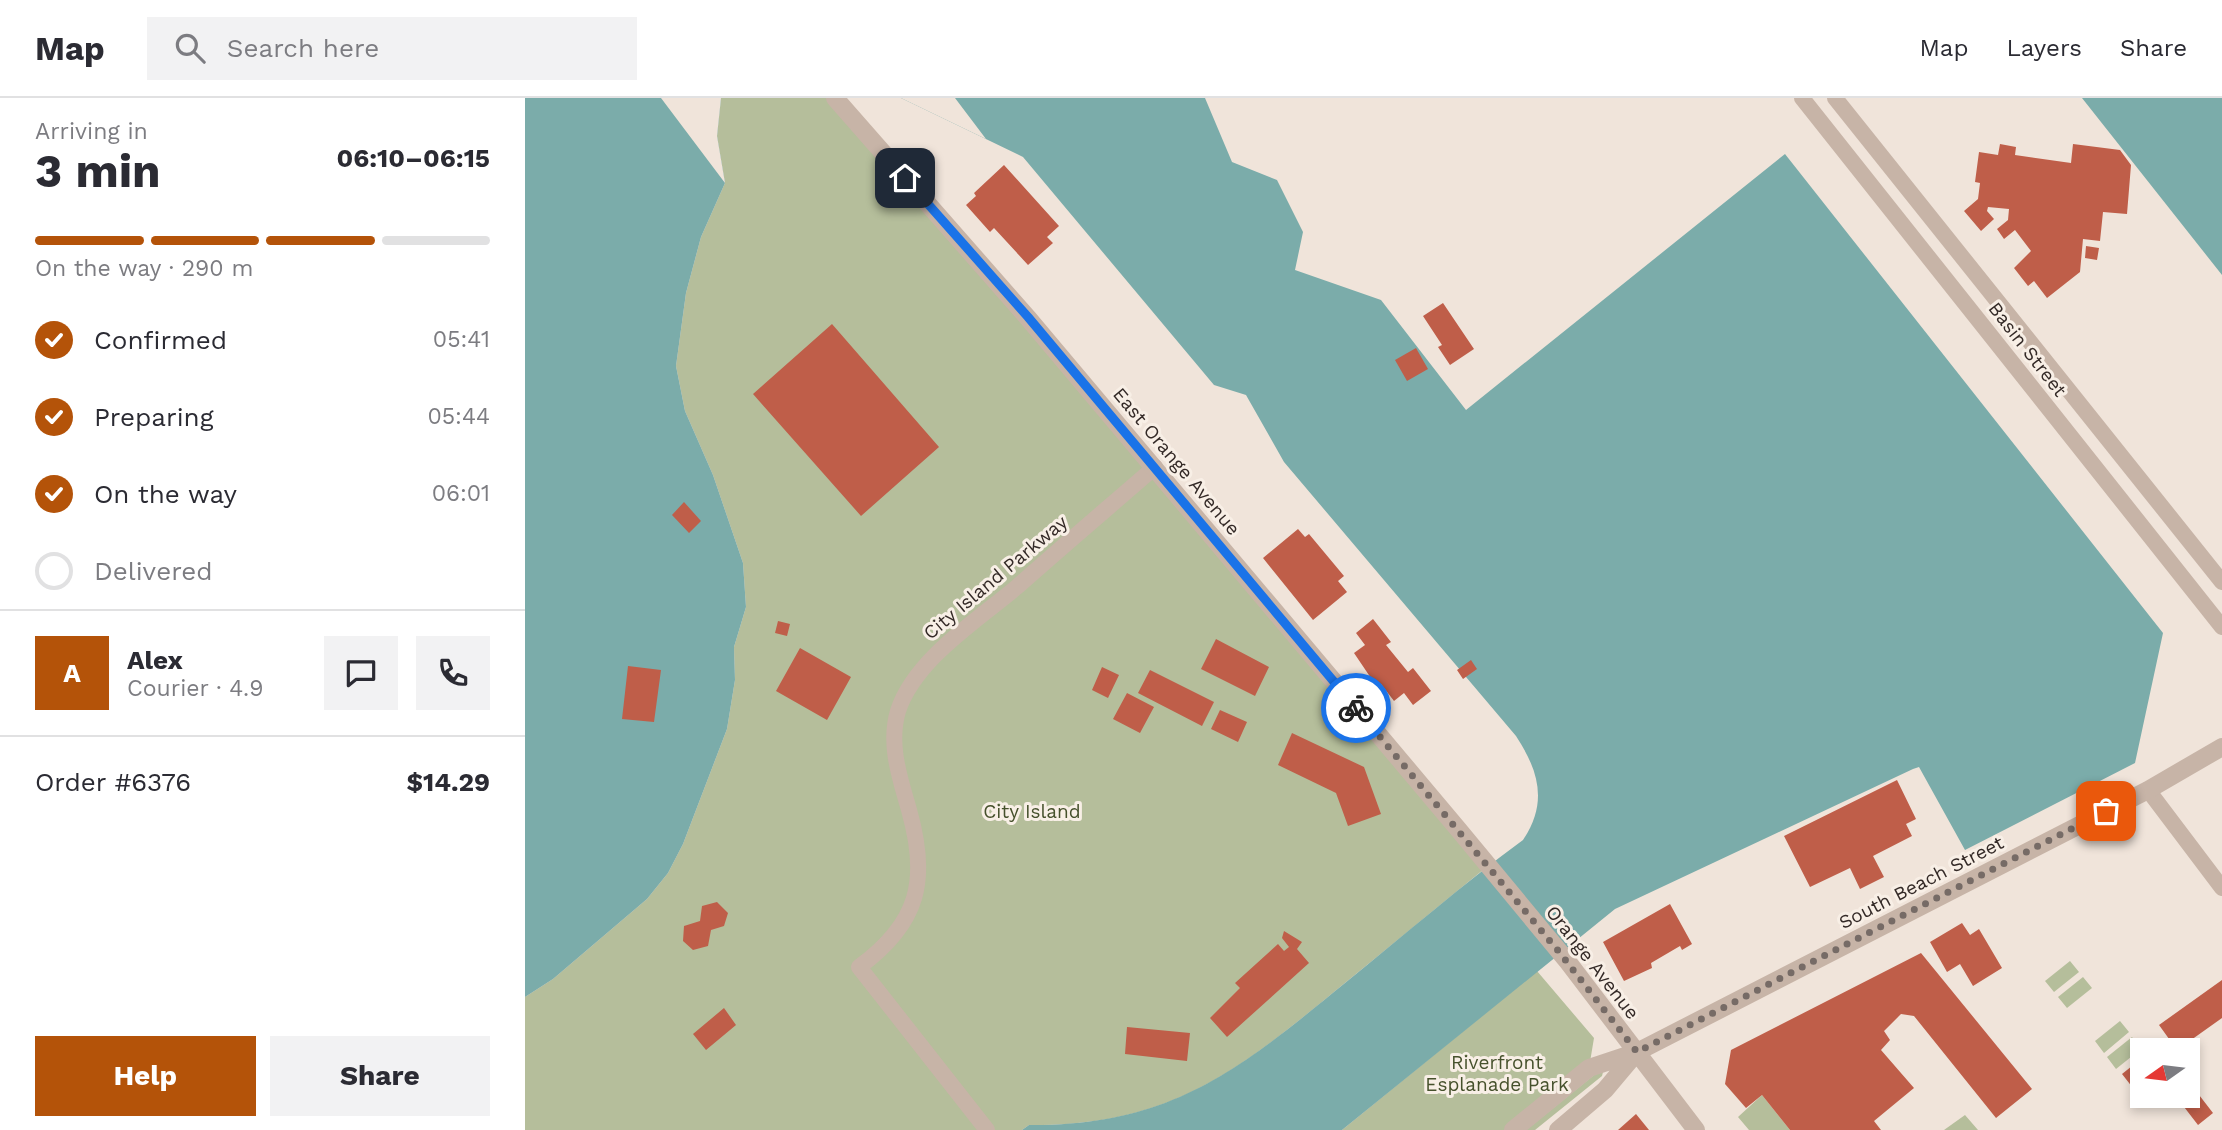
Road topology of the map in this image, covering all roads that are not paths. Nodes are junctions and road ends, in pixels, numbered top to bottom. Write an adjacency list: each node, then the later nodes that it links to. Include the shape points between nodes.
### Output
1 (835, 98): 10 (street, East Orange Avenue)
2 (1802, 98): 5 (street, Basin Street)
3 (1835, 98): 4 (street, Basin Street)
4 (1852, 118): 5 (street); 6 (street, Basin Street)
5 (1832, 136): 7 (street, Basin Street)
6 (1946, 237): 7 (street); 8 (street, Basin Street)
7 (1926, 255): 9 (street, Basin Street)
8 (2007, 313): 9 (street); 11 (street, Basin Street)
9 (1986, 330): 12 (street, Basin Street)
10 (1154, 467): 17 (street, East Orange Avenue); 20 (street, City Island Parkway, via 934,656 899,711 894,737 897,772 921,859 914,902 894,939 859,967)
11 (2138, 477): 12 (street); 13 (street, Basin Street)
12 (2118, 495): 14 (street, Basin Street)
13 (2222, 582)
14 (2222, 627)
15 (2222, 747): 16 (street, South Beach Street)
16 (2148, 790): 18 (street); 19 (street, South Beach Street)
17 (1480, 856): 19 (street, Orange Avenue)
18 (2222, 888)
19 (1637, 1052): 21 (street, South Beach Street, via 1588,1068); 22 (street, South Beach Street, via 1605,1090); 23 (street, Orange Avenue)
20 (987, 1130)
21 (1513, 1130)
22 (1558, 1130)
23 (1696, 1130)

